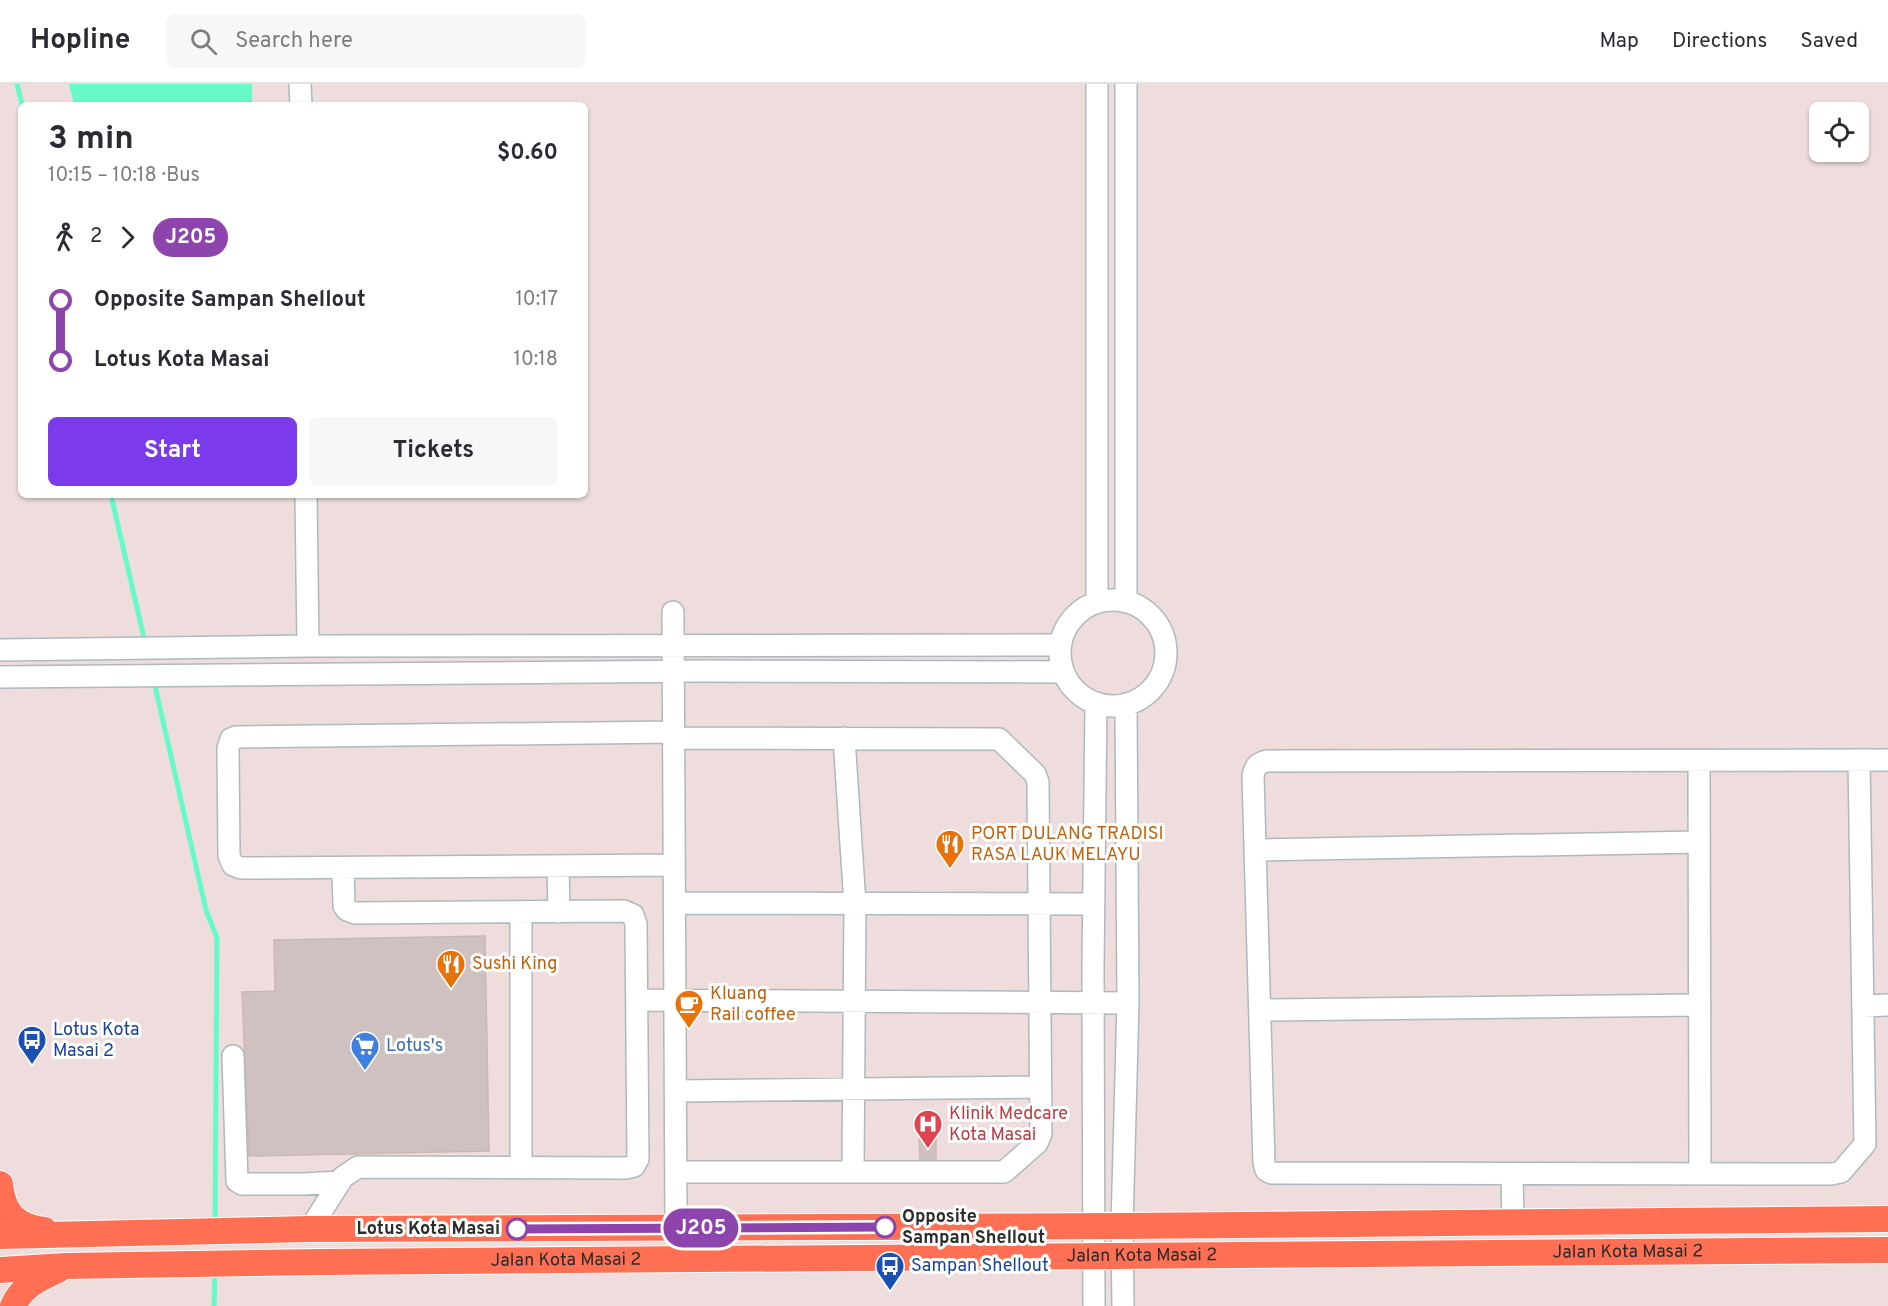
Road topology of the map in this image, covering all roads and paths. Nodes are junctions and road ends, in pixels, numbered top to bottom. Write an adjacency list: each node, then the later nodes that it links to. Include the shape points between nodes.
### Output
1 (300, 84): 4 (street)
2 (1098, 84): 6 (street)
3 (1126, 84): 7 (street)
4 (301, 102)
5 (306, 498): 11 (street)
6 (1097, 602): 7 (street); 10 (street, via 1080,611 1066,626)
7 (1126, 602): 17 (street, via 1155,621 1166,653 1155,685)
8 (673, 612): 9 (street)
9 (672, 645): 10 (street); 11 (street); 14 (street)
10 (1060, 645): 13 (street)
11 (308, 646): 12 (street)
12 (0, 650)
13 (1063, 672): 14 (street); 16 (street, via 1071,686)
14 (673, 673): 15 (street); 18 (street)
15 (0, 677)
16 (1096, 703): 17 (street); 31 (street)
17 (1126, 704): 39 (street)
18 (673, 735): 19 (street); 25 (street); 27 (street, via 231,739 229,856 233,865)
19 (844, 738): 29 (street); 30 (street, via 1005,742 1038,779)
20 (1699, 760): 21 (street); 23 (street); 24 (street, via 1267,761 1255,768 1253,776)
21 (1859, 760): 22 (street); 42 (street)
22 (1888, 760)
23 (1699, 842): 24 (street); 40 (street)
24 (1255, 850): 43 (street)
25 (675, 865): 26 (street); 28 (street)
26 (558, 866): 27 (street); 33 (street)
27 (343, 868): 32 (street, via 343,901 351,912)
28 (675, 903): 29 (street); 35 (street)
29 (855, 904): 30 (street); 36 (street)
30 (1038, 904): 31 (street); 37 (street)
31 (1094, 904): 38 (street)
32 (521, 912): 33 (street); 48 (street)
33 (559, 912): 34 (street, via 624,911 633,915)
34 (637, 1000): 35 (street); 48 (street, via 637,1164 626,1168)
35 (676, 1001): 36 (street); 47 (street)
36 (855, 1002): 37 (street); 46 (street)
37 (1039, 1003): 38 (street); 45 (street)
38 (1093, 1003): 39 (street); 57 (street)
39 (1128, 1003): 58 (street)
40 (1700, 1005): 43 (street); 52 (street)
41 (1888, 1005): 42 (street)
42 (1863, 1006): 52 (street, via 1865,1144 1841,1172)
43 (1260, 1010): 51 (street, via 1266,1170)
44 (233, 1056): 53 (street, via 237,1181)
45 (1040, 1087): 46 (street); 49 (street, via 1041,1137 1004,1172)
46 (854, 1089): 47 (street); 49 (street)
47 (676, 1091): 50 (street)
48 (521, 1168): 53 (street, via 358,1167)
49 (853, 1171): 50 (street)
50 (677, 1172): 60 (street)
51 (1512, 1174): 52 (street); 56 (street)
52 (1700, 1174)
53 (340, 1182): 59 (street)
54 (0, 1184): 61 (main road, via 2,1201 26,1228)
55 (1888, 1220): 56 (main road, Jalan Kota Masai 2)
56 (1513, 1223): 58 (main road, Jalan Kota Masai 2)
57 (1094, 1226): 58 (main road, Jalan Kota Masai 2); 60 (main road, Jalan Kota Masai 2); 65 (street)
58 (1122, 1226): 64 (street)
59 (310, 1229): 60 (main road, Jalan Kota Masai 2); 61 (main road, Jalan Kota Masai 2)
60 (676, 1229)
61 (71, 1234): 62 (main road, Jalan Kota Masai 2)
62 (0, 1236)
63 (1888, 1250): 64 (main road, Jalan Kota Masai 2)
64 (1122, 1257): 65 (main road, Jalan Kota Masai 2); 72 (street)
65 (1094, 1258): 66 (main road, Jalan Kota Masai 2); 71 (street)
66 (66, 1266): 67 (main road, Jalan Kota Masai 2); 70 (main road, via 33,1281 18,1294)
67 (0, 1270)
68 (0, 1274): 69 (main road)
69 (0, 1306)
70 (13, 1306)
71 (1094, 1306)
72 (1123, 1306)

